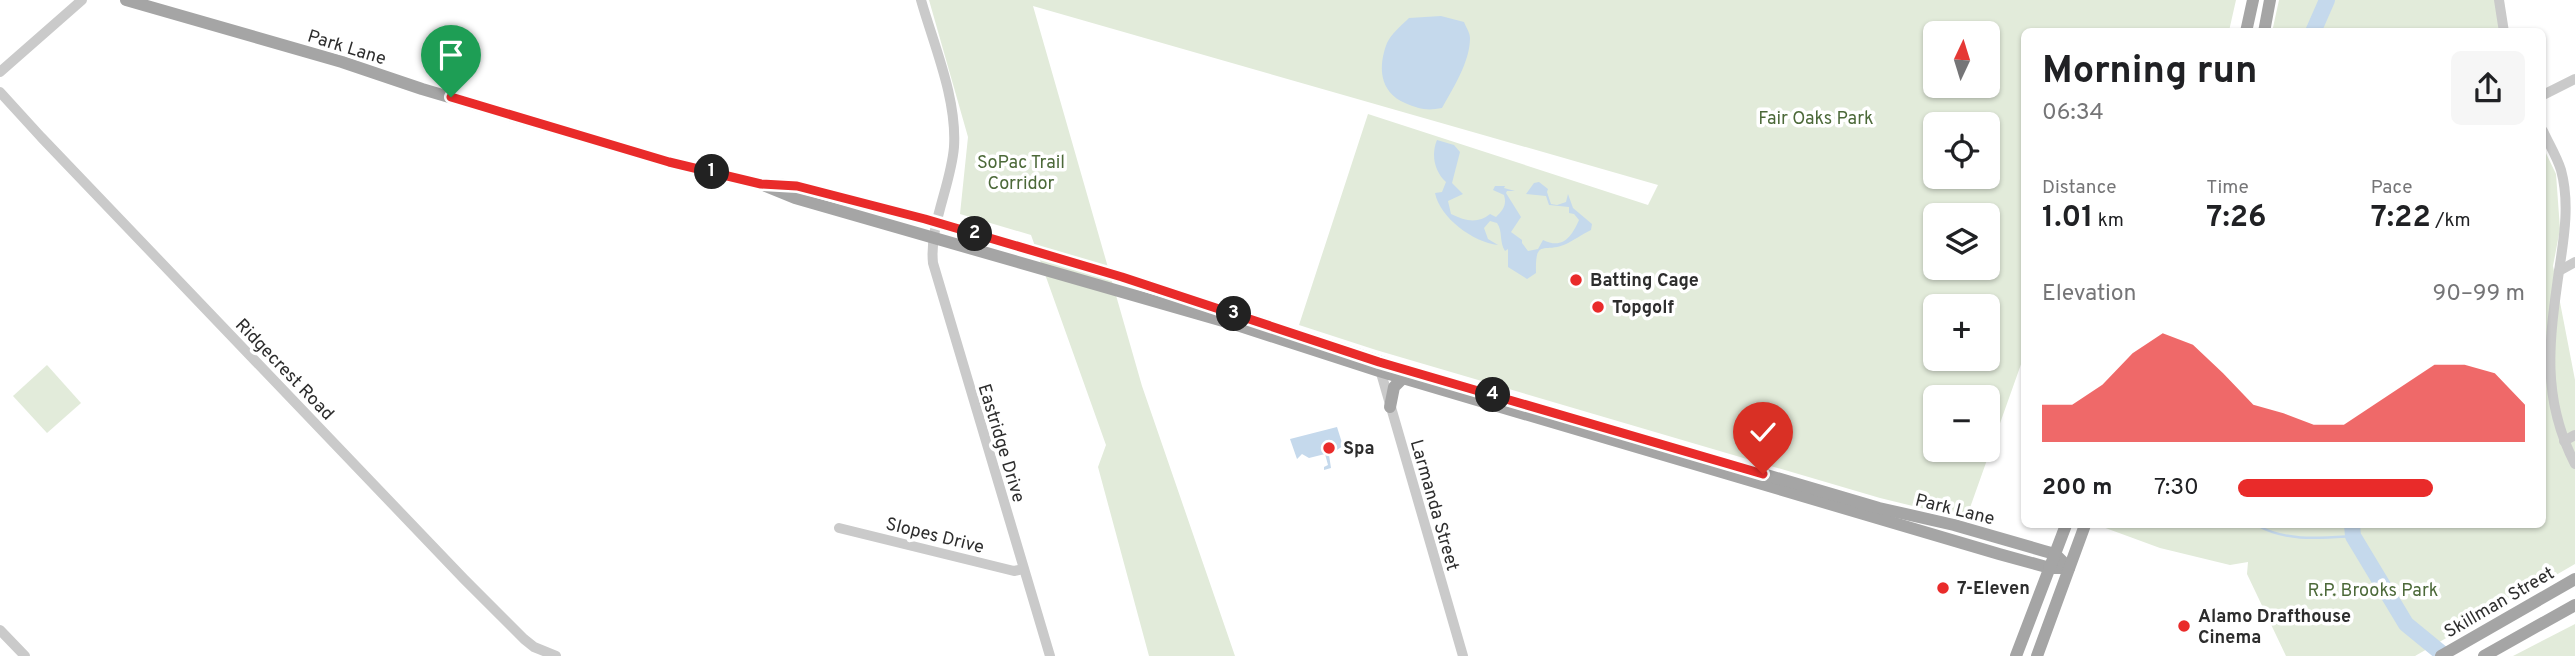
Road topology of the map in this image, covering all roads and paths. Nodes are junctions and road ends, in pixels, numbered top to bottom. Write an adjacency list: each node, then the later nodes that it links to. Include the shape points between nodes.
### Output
1 (82, 0): 10 (street)
2 (126, 0): 15 (main road, Park Lane, via 658,159)
3 (920, 0): 16 (street, Eastridge Drive, via 954,129 952,165)
4 (2253, 0): 7 (main road)
5 (2270, 0): 8 (main road)
6 (2499, 0): 9 (street)
7 (2247, 28)
8 (2265, 28)
9 (2503, 28)
10 (0, 72)
11 (2575, 79): 13 (street)
12 (0, 92): 40 (street, Ridgecrest Road, via 464,579 534,648)
13 (2546, 94)
14 (2546, 137): 19 (street, via 2563,180 2564,238)
15 (761, 184): 16 (main road, Park Lane, via 797,186); 17 (main road, Park Lane)
16 (937, 223): 17 (street, Eastridge Drive); 20 (main road, Park Lane)
17 (934, 237): 21 (main road, Park Lane); 35 (street, Eastridge Drive, via 937,277)
18 (2575, 262): 19 (street)
19 (2559, 271): 27 (street, via 2549,363 2553,405)
20 (1122, 277): 21 (main road); 22 (main road, Park Lane)
21 (1118, 292): 22 (main road, Park Lane)
22 (1217, 314): 23 (main road, Park Lane)
23 (1379, 367): 24 (main road, Park Lane); 25 (street, Larmanda Street); 32 (main road, Park Lane)
24 (1403, 378): 25 (main road, via 1394,387); 33 (main road, Park Lane)
25 (1390, 407): 42 (street, Larmanda Street)
26 (2575, 435): 27 (street)
27 (2564, 441): 28 (street)
28 (2575, 464)
29 (839, 528): 35 (street, Slopes Drive, via 1014,571)
30 (2065, 528): 32 (main road)
31 (2084, 528): 34 (main road)
32 (2055, 554): 33 (main road); 34 (main road, Park Lane)
33 (2050, 568): 34 (main road, Park Lane); 43 (main road)
34 (2069, 568): 44 (main road)
35 (1023, 569): 41 (street, Eastridge Drive)
36 (2575, 579): 45 (main road, Skillman Street)
37 (2575, 605): 46 (main road)
38 (0, 630): 39 (street)
39 (25, 656)
40 (556, 656)
41 (1050, 656)
42 (1463, 656)
43 (2016, 656)
44 (2037, 656)
45 (2441, 656)
46 (2484, 656)

